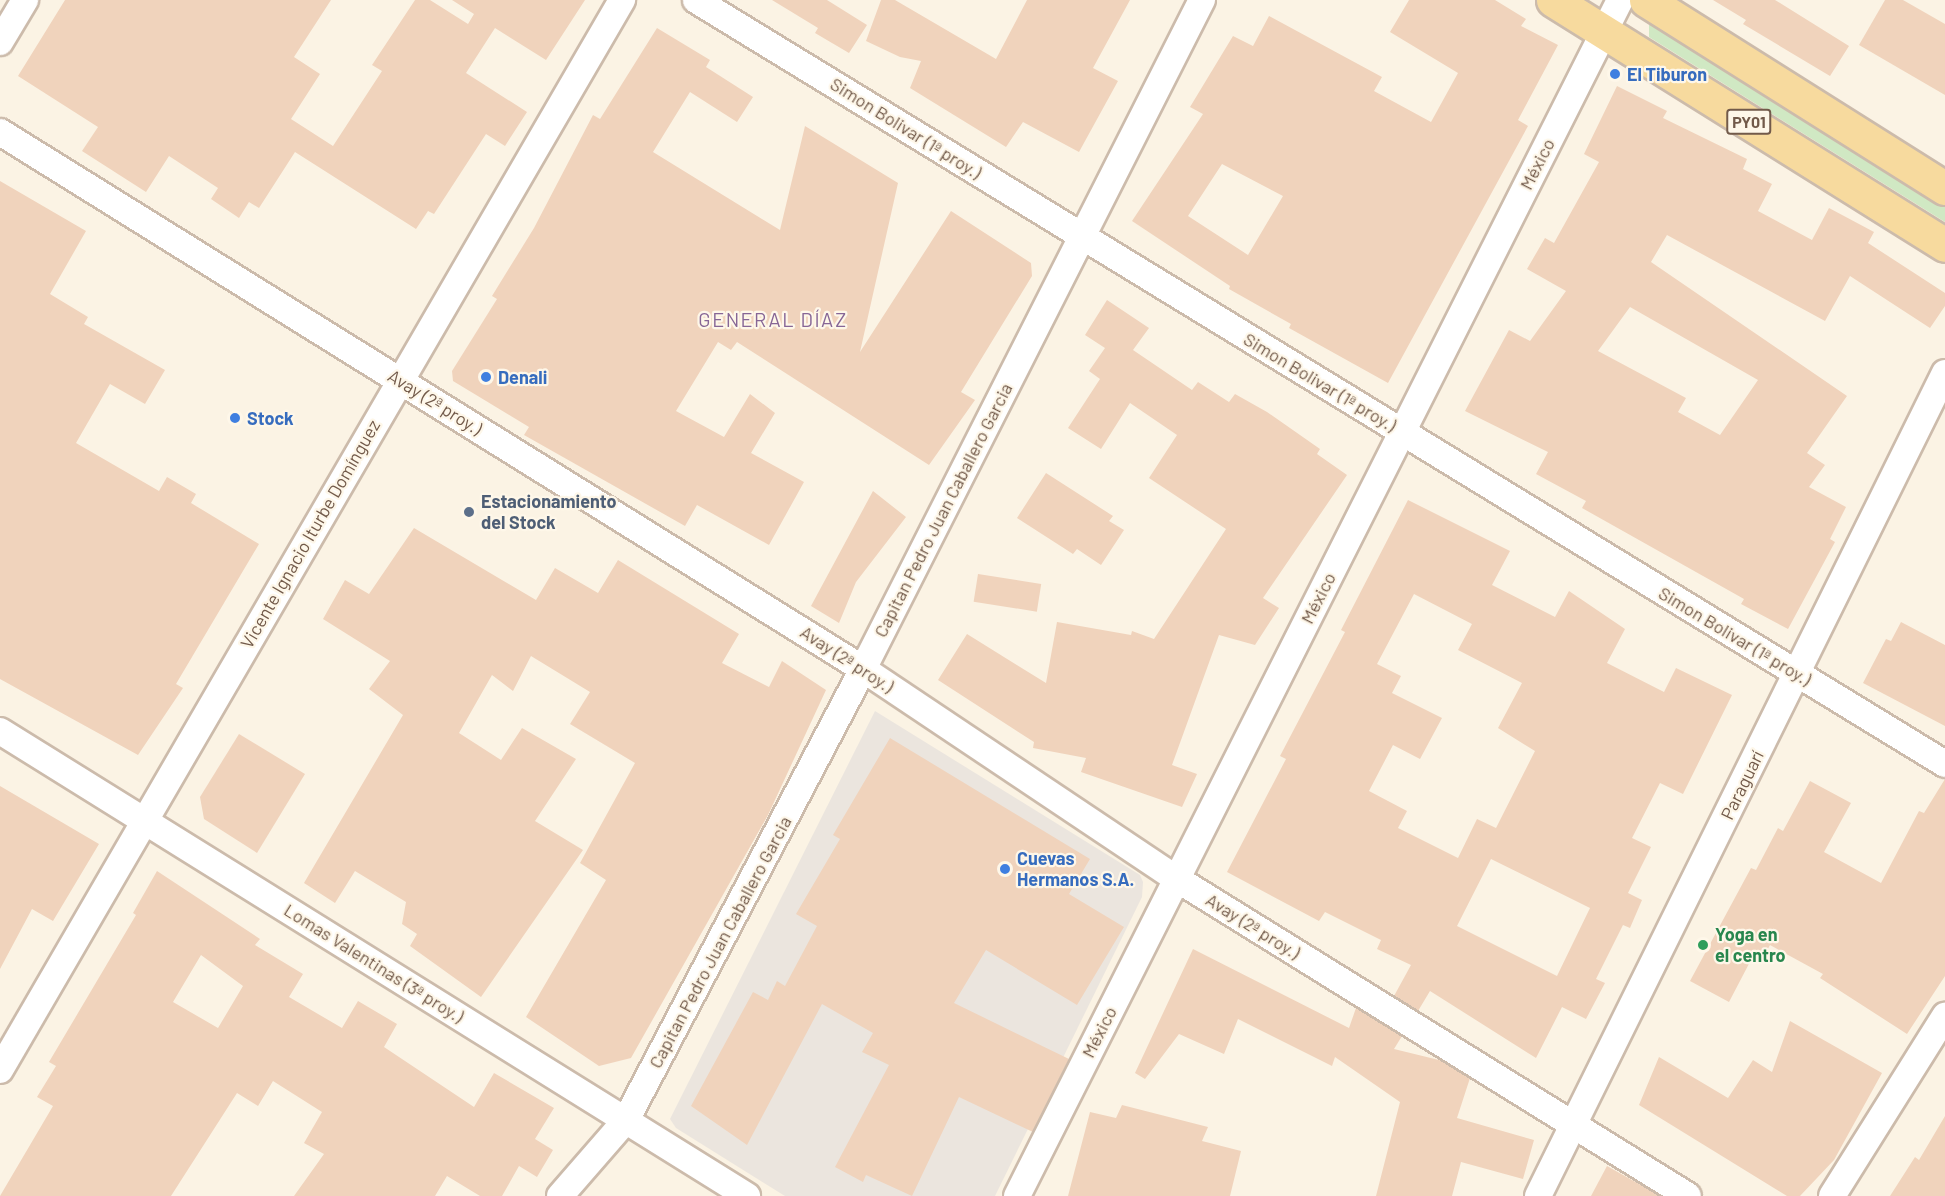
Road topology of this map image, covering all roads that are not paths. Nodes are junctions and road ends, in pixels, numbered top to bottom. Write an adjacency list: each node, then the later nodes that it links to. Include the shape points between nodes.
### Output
1 (25, 0): 9 (street)
2 (622, 0): 15 (street, Vicente Ignacio Iturbe Domínguez)
3 (696, 0): 12 (street, Simon Bolivar (1ª proy.))
4 (1202, 0): 12 (street, Capitan Pedro Juan Caballero Garcia)
5 (1554, 0): 8 (main road, PY01)
6 (1620, 0): 8 (street, México)
7 (1646, 0): 11 (main road, PY01)
8 (1604, 31): 13 (main road, PY01); 16 (street, México)
9 (0, 42)
10 (0, 132): 15 (street, Avay (2ª proy.))
11 (1945, 188)
12 (1082, 236): 16 (street, Simon Bolivar (1ª proy.)); 17 (street, Capitan Pedro Juan Caballero Garcia)
13 (1945, 245)
14 (1945, 373): 18 (street, Paraguarí)
15 (400, 380): 17 (street, Avay (2ª proy.)); 21 (street, Vicente Ignacio Iturbe Domínguez)
16 (1402, 432): 18 (street, Simon Bolivar (1ª proy.)); 22 (street, México)
17 (863, 669): 22 (street, Avay (2ª proy.)); 25 (street, Capitan Pedro Juan Caballero Garcia)
18 (1796, 673): 20 (street, Simon Bolivar (1ª proy.)); 26 (street, Paraguarí)
19 (0, 731): 21 (street, Lomas Valentinas (3ª proy.))
20 (1945, 764)
21 (144, 819): 24 (street, Vicente Ignacio Iturbe Domínguez); 25 (street, Lomas Valentinas (3ª proy.))
22 (1177, 879): 26 (street, Avay (2ª proy.)); 29 (street, México)
23 (1945, 1016): 32 (street)
24 (0, 1070)
25 (626, 1120): 27 (street, Capitan Pedro Juan Caballero Garcia); 28 (street, Lomas Valentinas (3ª proy.))
26 (1574, 1125): 30 (street, Paraguarí); 31 (street, Avay (2ª proy.))
27 (560, 1196)
28 (747, 1196)
29 (1017, 1196)
30 (1538, 1196)
31 (1688, 1196)
32 (1832, 1196)

